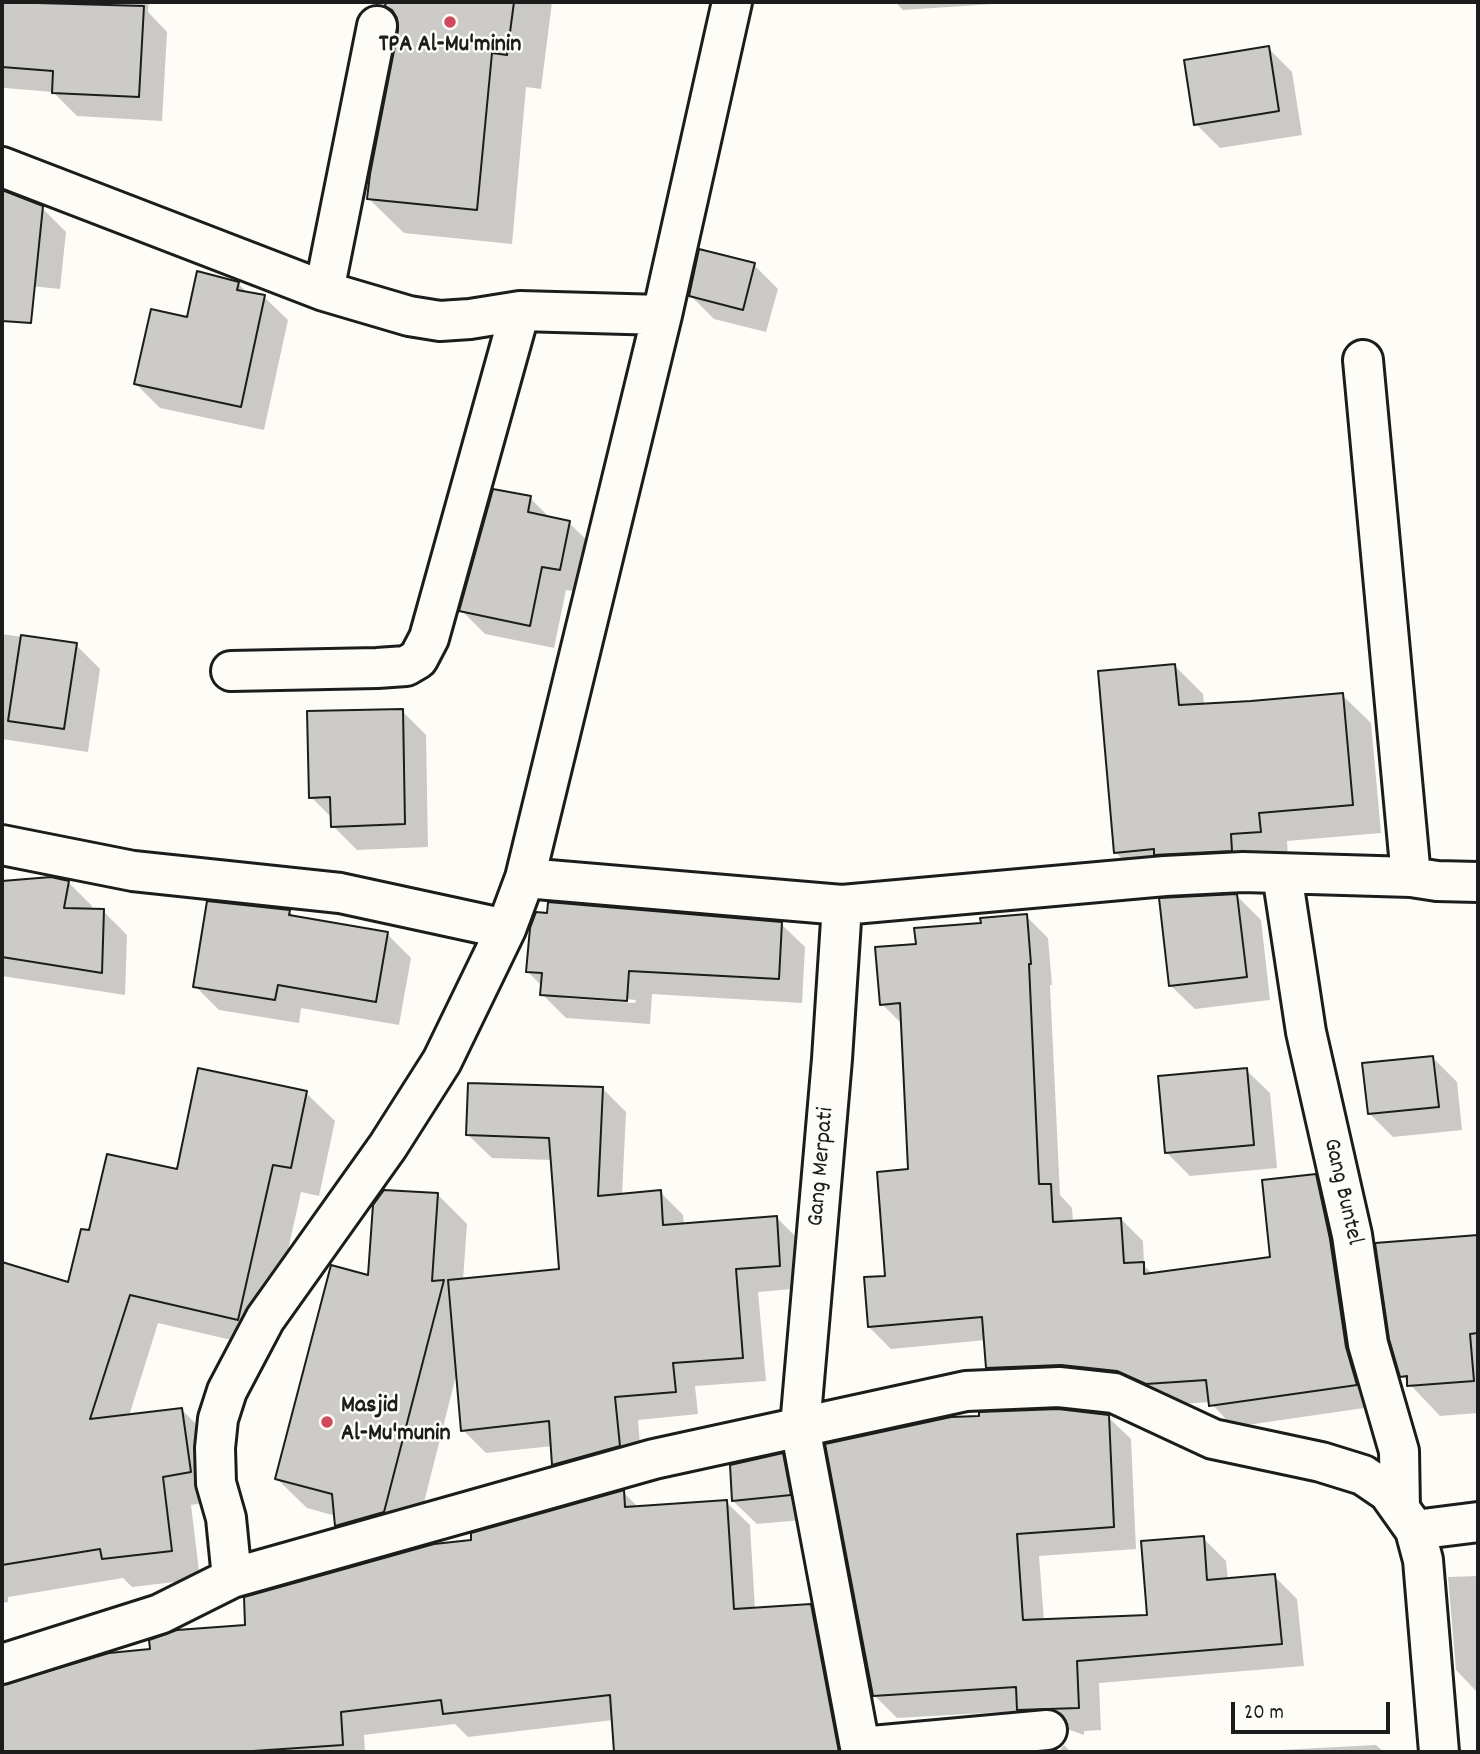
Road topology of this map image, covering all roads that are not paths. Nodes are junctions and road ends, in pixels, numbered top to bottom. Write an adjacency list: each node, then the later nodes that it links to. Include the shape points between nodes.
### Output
1 (732, 2): 6 (street)
2 (377, 26): 4 (street)
3 (2, 167): 4 (street)
4 (324, 291): 5 (street, via 440,321)
5 (520, 311): 6 (street); 8 (street, via 429,638 418,659 406,666 377,668)
6 (662, 315): 12 (street)
7 (1363, 360): 11 (street)
8 (231, 671)
9 (2, 845): 15 (street, via 133,870 340,893)
10 (1282, 874): 11 (street); 14 (street, via 1165,876); 17 (street, Gang Buntel, via 1306,1032 1352,1235 1368,1344 1399,1451)
11 (1411, 877): 13 (street)
12 (525, 878): 14 (street); 15 (street)
13 (1478, 881)
14 (842, 905): 16 (street, Gang Merpati)
15 (506, 929): 19 (street, via 442,1060 388,1146 265,1319 227,1391 218,1419 216,1483 226,1518)
16 (800, 1427): 17 (street, via 966,1391 1059,1387 1114,1392 1213,1439 1363,1475 1388,1492); 19 (street, via 654,1459); 22 (street, Gang Merpati)
17 (1408, 1520): 18 (street); 23 (street, Gang Buntel, via 1423,1560)
18 (1478, 1522)
19 (232, 1578): 20 (street, via 160,1614)
20 (2, 1664)
21 (1047, 1730): 22 (street)
22 (861, 1750)
23 (1439, 1752)

